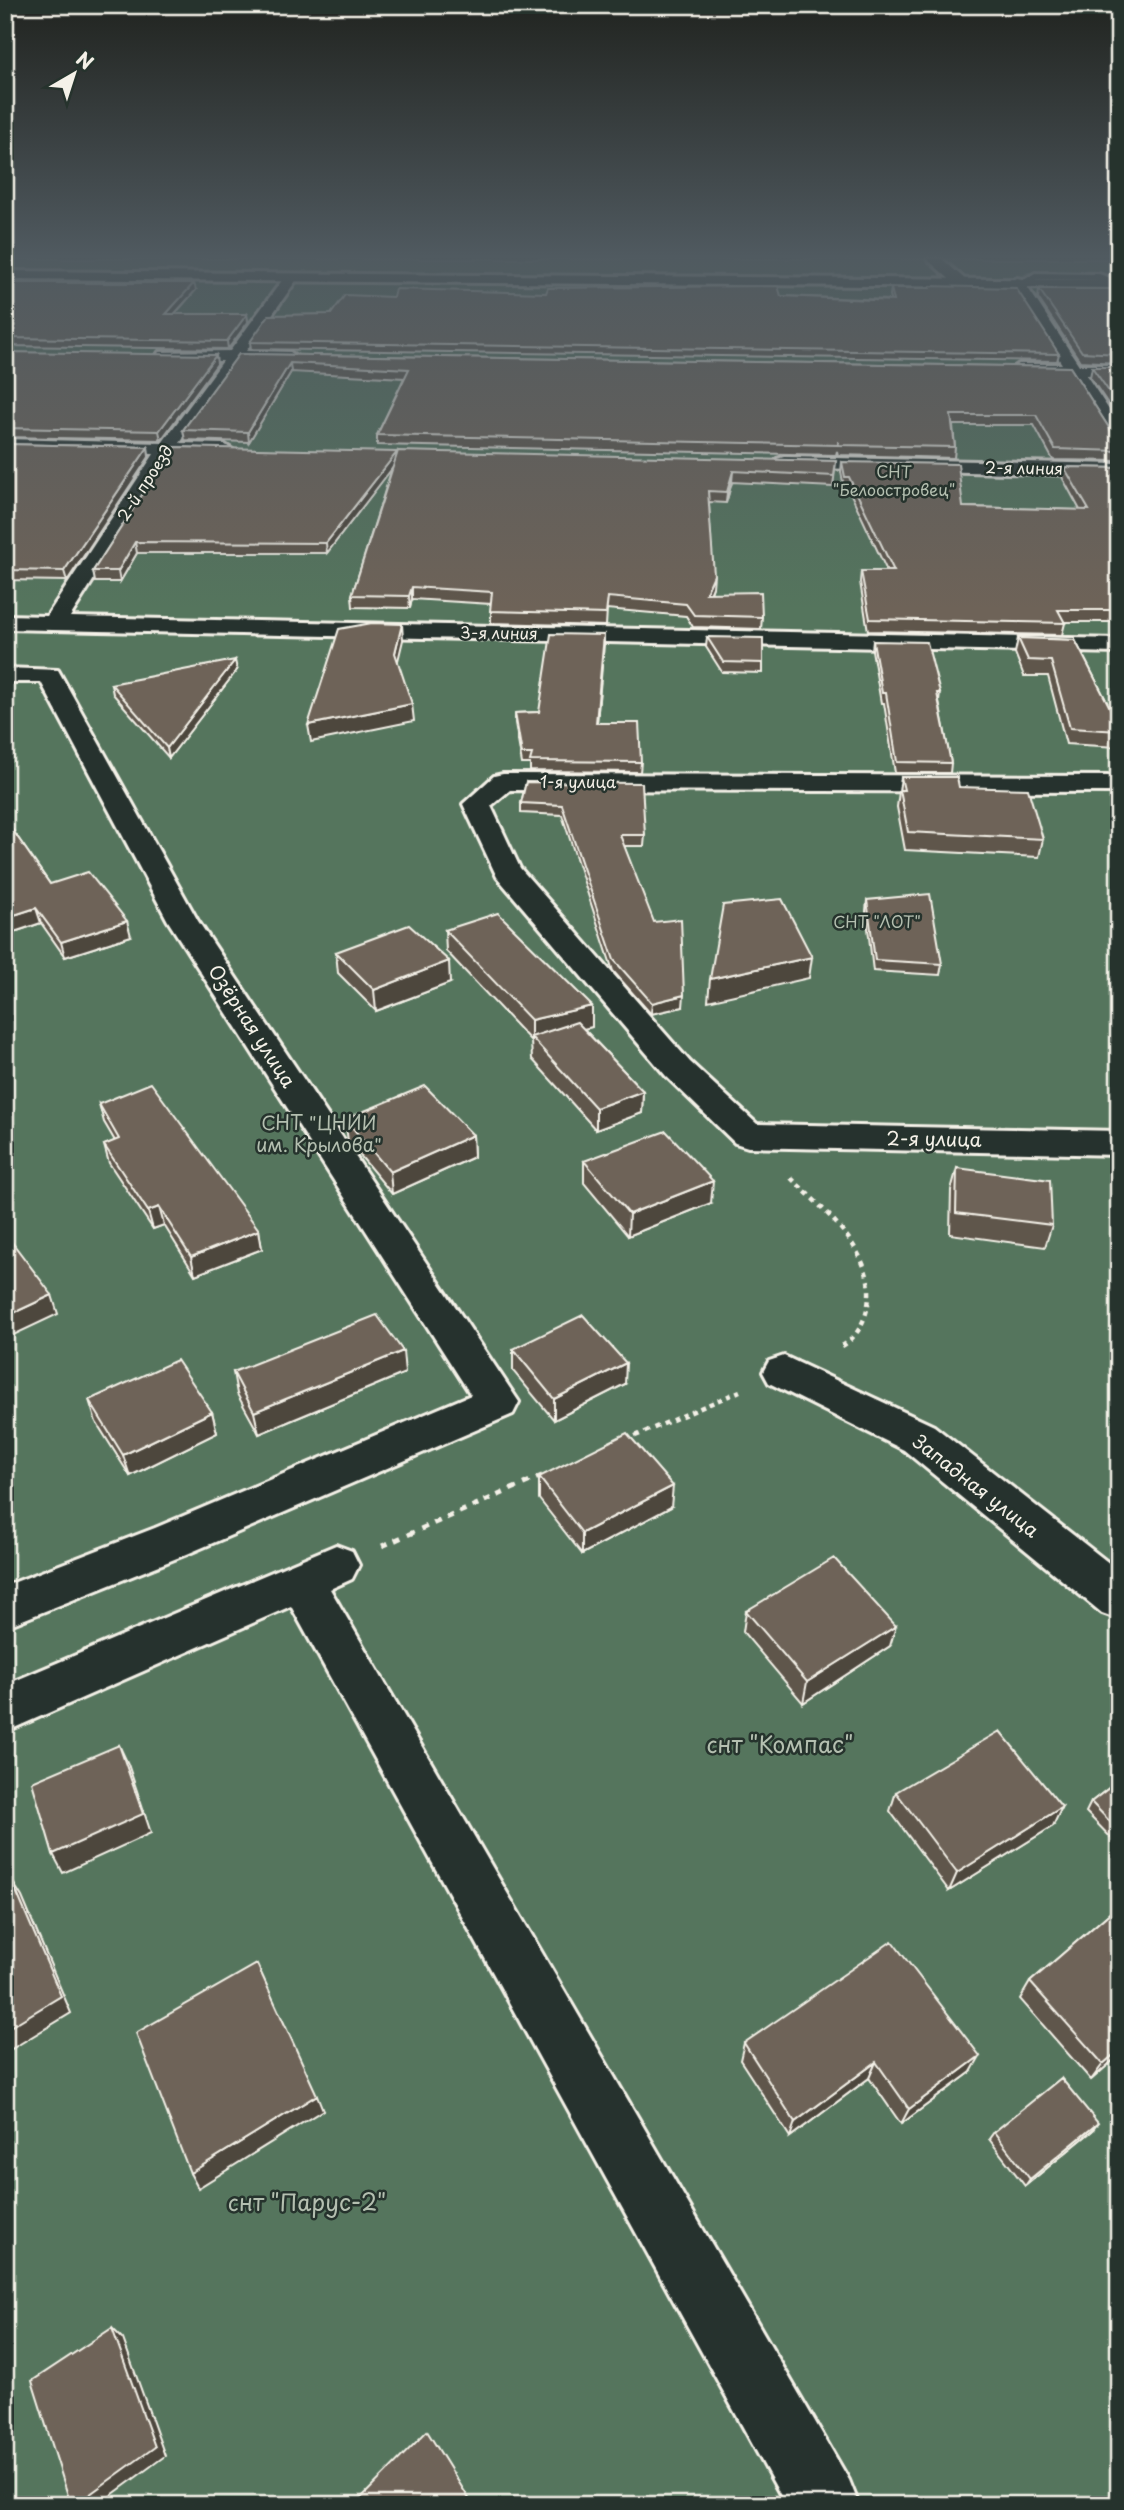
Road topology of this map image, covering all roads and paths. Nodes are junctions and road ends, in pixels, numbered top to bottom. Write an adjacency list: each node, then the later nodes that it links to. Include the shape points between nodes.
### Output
1 (219, 376): 5 (street, 2-й проезд)
2 (1080, 376): 3 (street)
3 (1119, 439)
4 (5, 445): 5 (street)
5 (167, 449): 6 (street); 10 (street, 2-й проезд)
6 (249, 451)
7 (760, 462): 8 (street, 2-я линия)
8 (1119, 470)
9 (5, 622): 10 (street, 3-я линия)
10 (54, 623): 11 (street, 3-я линия)
11 (1119, 646)
12 (5, 675): 21 (street, Озёрная улица, via 49,675 183,921 498,1402)
13 (1119, 784): 14 (street, 1-я улица, via 503,782 477,804 507,871 678,1069)
14 (748, 1135): 15 (street, 2-я улица); 16 (path, via 845,1232 870,1276 868,1312 850,1343)
15 (1119, 1143)
16 (785, 1372): 17 (path); 20 (street, Западная улица, via 919,1438)
17 (618, 1444)
18 (557, 1470): 19 (path)
19 (318, 1573): 22 (street); 23 (street)
20 (1119, 1599)
21 (5, 1607)
22 (5, 1709)
23 (824, 2505)

